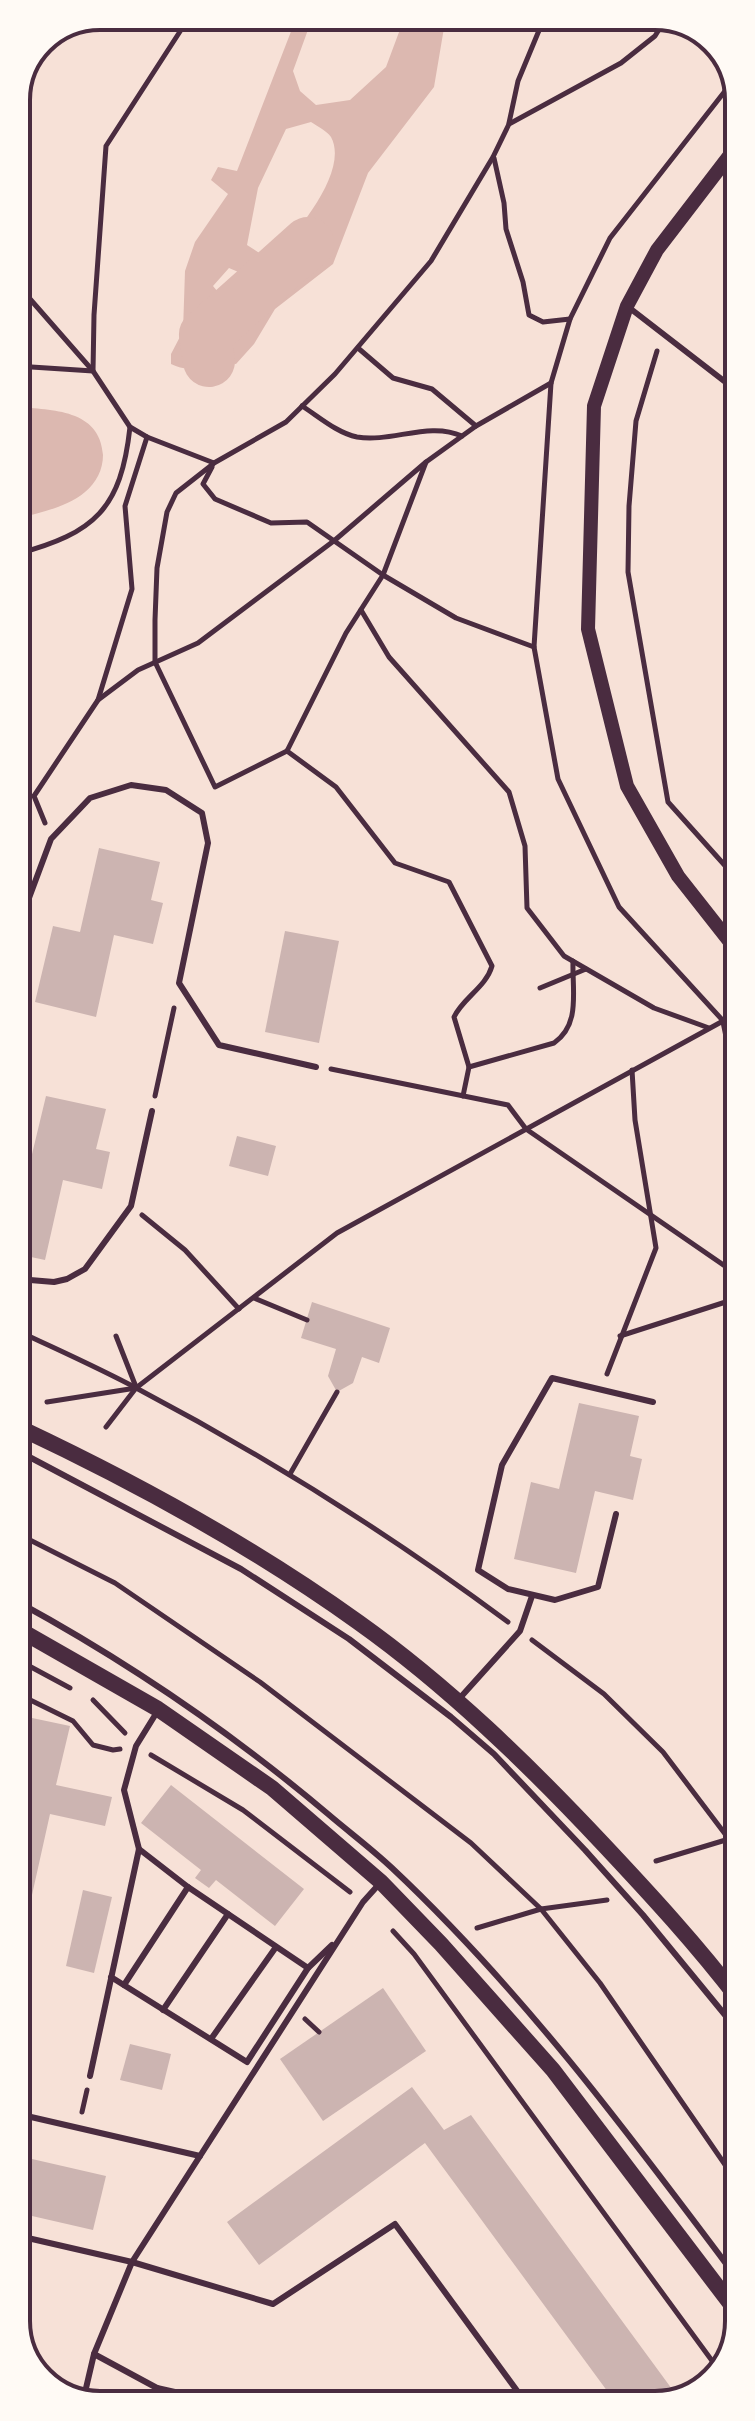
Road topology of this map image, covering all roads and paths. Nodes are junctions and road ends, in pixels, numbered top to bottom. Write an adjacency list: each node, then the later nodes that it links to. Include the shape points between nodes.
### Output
1 (181, 30): 13 (path, via 106,146)
2 (539, 30): 4 (path, via 518,81)
3 (659, 30): 4 (path, via 621,63)
4 (509, 124): 5 (path)
5 (493, 157): 9 (path, via 529,315 543,322); 11 (path, via 431,261)
6 (725, 161): 8 (street, via 657,250)
7 (30, 299): 13 (path)
8 (627, 306): 10 (lane); 34 (street, via 594,406 588,629 627,786 678,876)
9 (570, 319)
10 (664, 335): 14 (lane); 32 (path, via 636,421 628,572 668,802)
11 (358, 348): 16 (path); 17 (path, via 393,378 432,389)
12 (30, 367): 13 (path)
13 (93, 371): 18 (path)
14 (725, 382)
15 (551, 383): 17 (path)
16 (302, 406): 19 (path, via 357,437 447,430); 22 (path, via 286,422)
17 (476, 426): 19 (path)
18 (130, 427): 20 (path); 24 (path, via 126,462 112,499 93,521 55,544)
19 (462, 436): 21 (path)
20 (147, 437): 22 (path); 29 (path, via 125,506 132,589)
21 (426, 462): 23 (path); 25 (path)
22 (214, 463): 23 (path, via 203,484 215,499 271,523 307,522); 28 (path, via 176,493 167,512 157,568)
23 (335, 540): 25 (path); 28 (path, via 198,643)
24 (30, 551)
25 (383, 575): 26 (path); 27 (path, via 456,618)
26 (361, 610): 30 (path); 35 (path, via 389,657 509,792 525,846 527,908)
27 (534, 647)
28 (155, 662): 29 (path); 30 (path, via 215,787)
29 (98, 700): 31 (path, via 34,796)
30 (287, 751): 44 (path, via 336,787 395,863 449,882 492,966 454,1017)
31 (51, 839): 33 (lane); 38 (lane, via 90,798 131,785 166,790 202,813 208,843)
32 (725, 866)
33 (30, 895)
34 (725, 936)
35 (573, 961): 36 (path); 37 (path)
36 (586, 969): 37 (path); 41 (path, via 654,1008)
37 (573, 974): 39 (path); 44 (path, via 572,1021 565,1035 554,1043)
38 (179, 983): 43 (lane, via 219,1045); 46 (path)
39 (540, 988)
40 (723, 1021): 41 (path); 42 (path)
41 (709, 1028): 45 (path)
42 (725, 1031)
43 (316, 1067): 47 (path)
44 (469, 1067): 47 (path)
45 (632, 1070): 49 (path); 51 (path)
46 (159, 1077)
47 (463, 1096): 49 (path, via 508,1105)
48 (152, 1111): 50 (lane)
49 (526, 1129): 51 (path); 54 (path, via 337,1233)
50 (131, 1206): 53 (lane, via 85,1269 54,1282); 56 (path, via 185,1250)
51 (651, 1215): 52 (path); 59 (path, via 656,1248)
52 (725, 1267)
53 (30, 1280)
54 (253, 1298): 56 (path); 57 (path)
55 (725, 1305): 59 (path)
56 (239, 1309): 61 (path)
57 (307, 1320)
58 (116, 1336): 61 (path)
59 (620, 1336): 62 (path)
60 (30, 1337): 61 (path)
61 (136, 1388): 64 (path); 66 (path); 69 (path)
62 (602, 1390): 65 (lane); 72 (lane, via 552,1378 502,1465 478,1570 508,1589)
63 (337, 1392): 69 (path)
64 (47, 1402)
65 (653, 1402)
66 (106, 1427)
67 (30, 1433): 78 (main road, via 253,1552 359,1623)
68 (30, 1457): 99 (lane, via 241,1569 349,1639 451,1717 494,1754 585,1850)
69 (290, 1474): 74 (path)
70 (616, 1514): 72 (lane, via 598,1587 555,1600)
71 (30, 1540): 89 (path, via 115,1583 260,1682 471,1843)
72 (532, 1596): 74 (lane)
73 (30, 1609): 108 (lane, via 179,1700 279,1773 391,1867 459,1935 565,2057)
74 (520, 1631): 78 (lane); 81 (path, via 604,1694 663,1752)
75 (30, 1636): 79 (main road)
76 (30, 1666): 80 (path, via 95,1701)
77 (30, 1700): 80 (path, via 73,1721 93,1745 113,1750)
78 (456, 1701): 96 (main road, via 549,1786)
79 (158, 1709): 80 (lane); 85 (main road, via 272,1788)
80 (136, 1746): 83 (lane, via 124,1790); 88 (path, via 243,1810)
81 (725, 1834)
82 (725, 1840): 84 (path)
83 (139, 1849): 86 (lane); 95 (lane)
84 (656, 1861)
85 (381, 1882): 88 (lane); 109 (main road, via 553,2070)
86 (188, 1887): 90 (lane); 97 (lane)
87 (616, 1899): 89 (path)
88 (363, 1902): 92 (lane); 111 (path, via 414,1954)
89 (541, 1909): 91 (path); 105 (path, via 600,1983)
90 (228, 1914): 93 (lane); 98 (lane)
91 (468, 1931)
92 (341, 1937): 94 (lane); 104 (lane)
93 (276, 1947): 94 (lane); 100 (lane)
94 (308, 1968): 100 (lane, via 247,2062)
95 (111, 1977): 97 (lane); 101 (lane)
96 (725, 1983)
97 (124, 1985): 98 (lane)
98 (163, 2010): 100 (lane)
99 (725, 2015)
100 (211, 2039)
101 (90, 2076): 103 (path)
102 (30, 2117): 103 (lane)
103 (77, 2128): 104 (lane)
104 (200, 2156): 107 (lane)
105 (725, 2165)
106 (30, 2239): 107 (lane)
107 (132, 2262): 110 (lane); 116 (lane, via 273,2304 395,2224)
108 (725, 2263)
109 (725, 2297)
110 (94, 2354): 112 (lane); 113 (lane)
111 (713, 2361)
112 (157, 2388): 114 (lane); 115 (lane)
113 (86, 2390)
114 (156, 2391)
115 (170, 2391)
116 (517, 2391)

